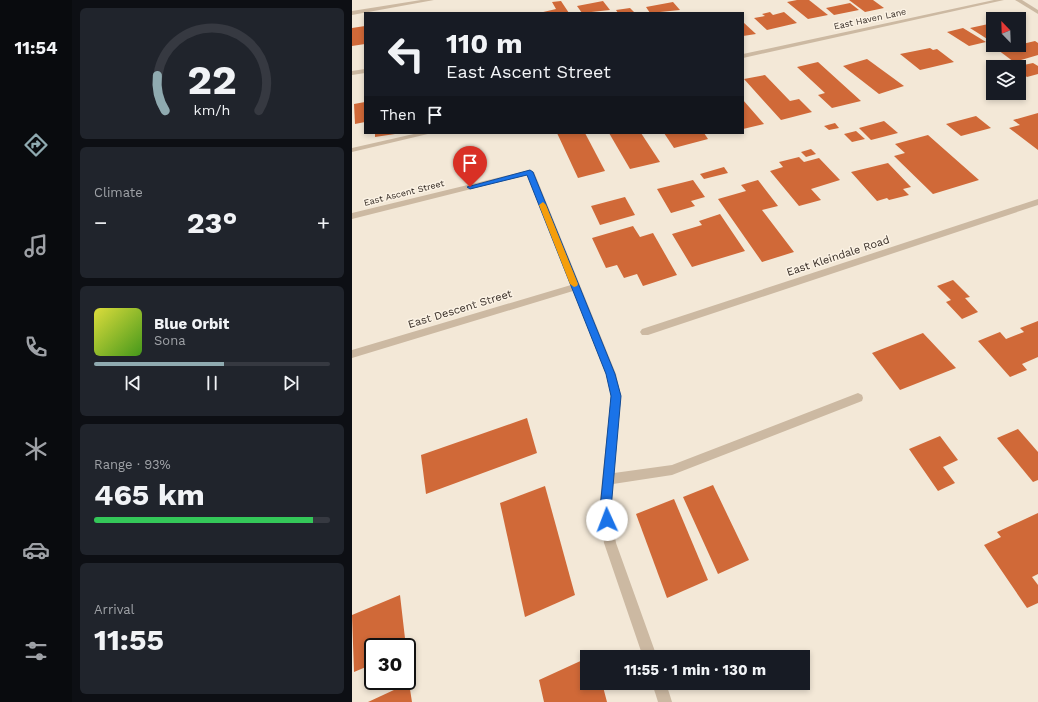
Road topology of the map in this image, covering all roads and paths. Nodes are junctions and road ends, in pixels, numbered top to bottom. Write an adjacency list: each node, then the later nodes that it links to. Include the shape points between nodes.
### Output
1 (431, 0): 5 (street)
2 (1002, 0): 6 (street, East Haven Lane)
3 (1018, 0): 4 (street)
4 (1038, 12)
5 (352, 13)
6 (744, 56)
7 (364, 71): 8 (street)
8 (352, 73)
9 (424, 134): 10 (street)
10 (352, 150)
11 (1038, 202): 14 (street, East Kleindale Road)
12 (352, 216): 13 (street, East Ascent Street, via 530,172)
13 (575, 287): 15 (street, East Descent Street); 17 (street, via 611,374 616,396)
14 (645, 332)
15 (352, 354)
16 (858, 398): 17 (street, via 672,470)
17 (608, 479): 18 (street, via 605,509 610,543)
18 (648, 650)
19 (661, 690): 20 (street)
20 (665, 702)

